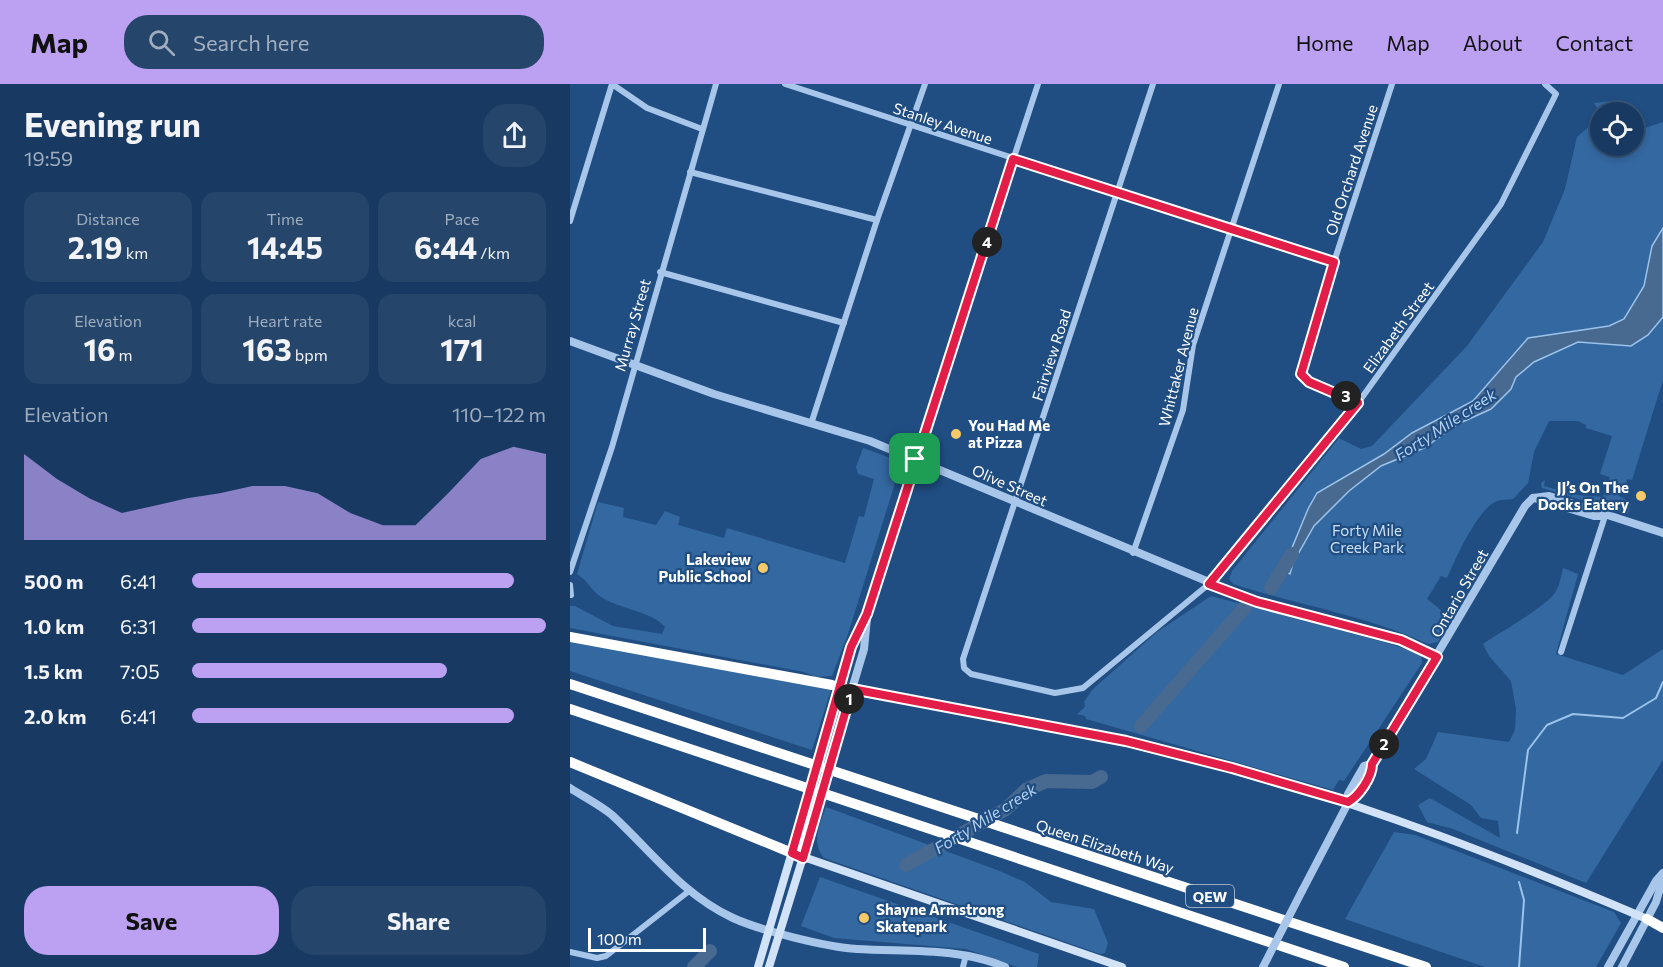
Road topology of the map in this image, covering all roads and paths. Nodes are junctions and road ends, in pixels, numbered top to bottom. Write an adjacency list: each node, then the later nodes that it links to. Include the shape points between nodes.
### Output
1 (612, 84): 11 (street, via 647,108); 16 (street)
2 (716, 84): 11 (street, Murray Street)
3 (785, 84): 10 (street, Stanley Avenue)
4 (925, 84): 10 (street)
5 (1038, 84): 12 (street)
6 (1153, 84): 14 (street, Fairview Road)
7 (1279, 84): 17 (street, Whittaker Avenue)
8 (1392, 84): 18 (street, Old Orchard Avenue)
9 (1545, 84): 23 (street, Elizabeth Street, via 1556,94 1501,204)
10 (909, 124): 12 (street, Stanley Avenue); 15 (street)
11 (702, 129): 13 (street, Murray Street)
12 (1013, 159): 14 (street, Stanley Avenue); 25 (street)
13 (690, 172): 15 (street); 19 (street, Murray Street)
14 (1118, 192): 17 (street, Stanley Avenue); 26 (street, Fairview Road)
15 (877, 220): 20 (street)
16 (570, 221)
17 (1230, 229): 18 (street, Stanley Avenue); 30 (street, Whittaker Avenue, via 1193,345 1183,410)
18 (1334, 262): 23 (street, Old Orchard Avenue, via 1301,374 1309,382)
19 (660, 272): 20 (street); 22 (street, Murray Street)
20 (844, 323): 24 (street)
21 (570, 341): 22 (street, Olive Street)
22 (633, 366): 24 (street, Olive Street); 29 (street, Murray Street, via 612,447)
23 (1358, 403): 32 (street, Elizabeth Street)
24 (811, 424): 25 (street, Olive Street)
25 (915, 459): 26 (street, Olive Street); 35 (street)
26 (1016, 503): 30 (street, Olive Street); 39 (street, Fairview Road, via 963,659)
27 (1605, 516): 28 (street); 37 (street); 38 (street, Ontario Street, via 1533,498)
28 (1663, 533)
29 (573, 551): 31 (street, Murray Street)
30 (1133, 553): 32 (street, Olive Street)
31 (570, 572)
32 (1209, 584): 38 (street, Olive Street, via 1257,602 1401,640); 39 (street, Elizabeth Street, via 1083,688 1055,693 971,674)
33 (570, 585): 34 (street)
34 (571, 595)
35 (867, 614): 41 (street); 42 (street, via 864,649)
36 (570, 637): 41 (highway)
37 (1561, 652)
38 (1437, 657): 46 (street, Ontario Street, via 1372,764 1356,798)
39 (964, 668)
40 (570, 684): 65 (highway, Queen Elizabeth Way / QEW)
41 (836, 686): 42 (main road); 47 (main road, bridge)
42 (852, 689): 46 (main road, via 1126,741); 48 (main road, bridge)
43 (570, 709): 64 (highway, QEW)
44 (570, 762): 47 (highway)
45 (570, 788): 51 (street, via 610,813)
46 (1348, 802): 52 (main road, via 1517,864); 63 (street, Ontario Street, bridge)
47 (792, 853): 48 (main road); 54 (main road)
48 (803, 858): 55 (main road); 62 (main road)
49 (1663, 873): 52 (street)
50 (1663, 878): 52 (street)
51 (689, 891): 54 (street, via 734,918); 56 (street, via 606,956)
52 (1641, 916): 53 (highway); 66 (street); 67 (street)
53 (1663, 928)
54 (769, 929): 55 (street); 58 (main road)
55 (780, 932): 57 (street, via 855,949); 59 (main road)
56 (570, 952)
57 (966, 955): 60 (street); 61 (street)
58 (758, 967)
59 (769, 967)
60 (963, 967)
61 (1005, 967)
62 (1122, 967)
63 (1263, 967)
64 (1344, 967)
65 (1426, 967)
66 (1608, 967)
67 (1622, 967)

